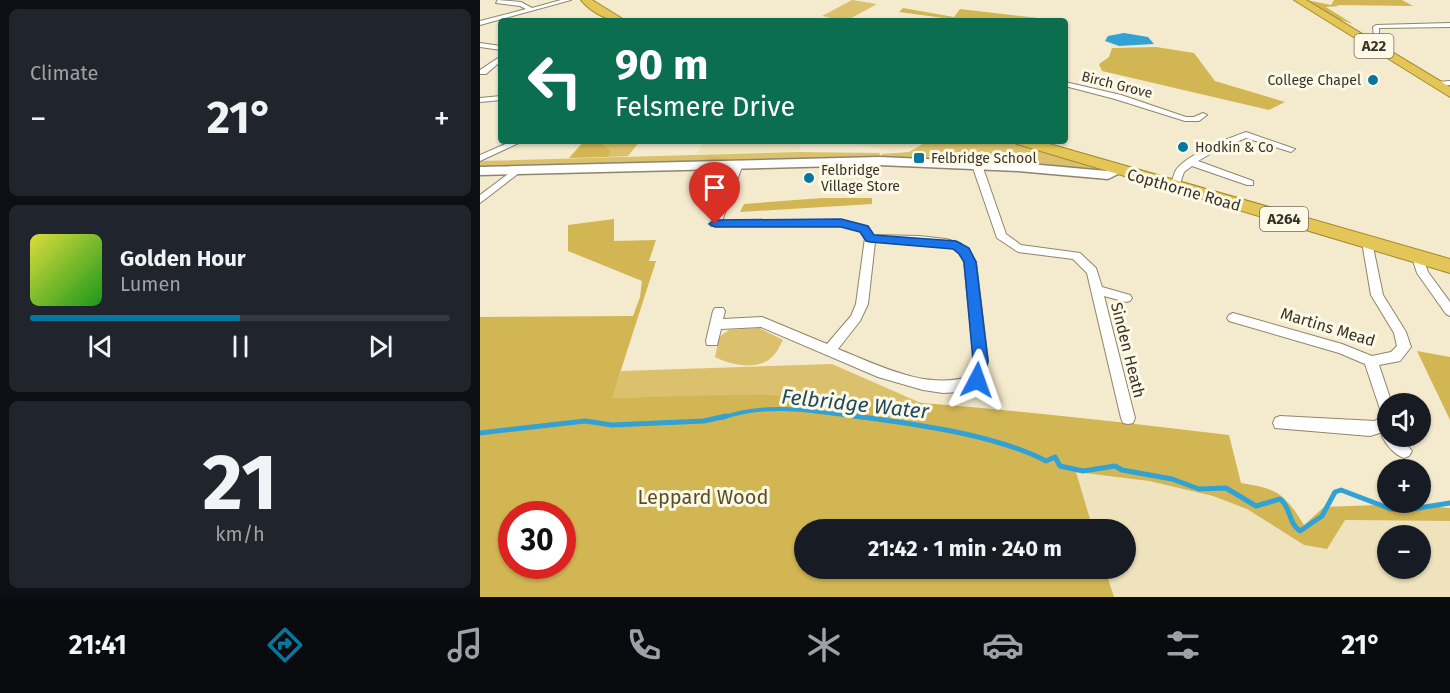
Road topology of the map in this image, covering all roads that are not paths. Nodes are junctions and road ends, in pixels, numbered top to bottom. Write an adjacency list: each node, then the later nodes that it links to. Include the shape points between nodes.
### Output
1 (568, 0): 5 (street)
2 (586, 0): 8 (highway)
3 (1299, 0): 11 (highway, A22)
4 (498, 2): 5 (street)
5 (532, 9): 7 (street)
6 (498, 18): 9 (street)
7 (499, 18)
8 (615, 18)
9 (480, 23)
10 (1450, 25): 11 (street, via 1381,26 1376,27 1377,40)
11 (1366, 41): 17 (highway, A22)
12 (480, 45): 13 (street)
13 (498, 48)
14 (498, 60): 15 (street)
15 (483, 72)
16 (1450, 83): 17 (street)
17 (1436, 84): 19 (highway, A22)
18 (1068, 85): 22 (street, Birch Grove, via 1166,108 1190,120)
19 (1450, 93)
20 (498, 98): 21 (street)
21 (480, 100)
22 (1203, 115)
23 (512, 144): 26 (street)
24 (1032, 144): 32 (highway, Copthorne Road / A264)
25 (1291, 149): 27 (street, via 1246,135)
26 (480, 158)
27 (1191, 162): 33 (street); 34 (street, via 1180,171)
28 (738, 164): 29 (street, via 845,160); 31 (street); 36 (street, via 727,204 715,224 841,223 864,229)
29 (977, 165): 32 (street, via 1108,175); 40 (street, Sinden Heath, via 1001,236 1018,248 1076,256 1092,271)
30 (480, 171): 31 (street)
31 (516, 171): 35 (street)
32 (1118, 171): 34 (highway, Copthorne Road / A264)
33 (1250, 183)
34 (1175, 188): 37 (highway, Copthorne Road / A264)
35 (480, 200)
36 (870, 238): 45 (street, via 862,304); 45 (street, via 935,242 956,245 964,251 970,262 981,361 977,380 964,387 908,381)
37 (1367, 242): 38 (highway, Copthorne Road / A264); 46 (street, Martins Mead, via 1377,295 1400,332 1404,347 1395,357)
38 (1418, 257): 39 (highway, Copthorne Road / A264); 42 (street, via 1423,273)
39 (1450, 266)
40 (1097, 290): 41 (street, Sinden Heath); 48 (street, Sinden Heath)
41 (1126, 298)
42 (1450, 311)
43 (1233, 318): 46 (street, Martins Mead)
44 (712, 341): 45 (street, via 718,318 762,322)
45 (830, 351)
46 (1371, 361): 47 (street)
47 (1381, 393)
48 (1128, 418)
49 (1280, 423): 50 (street)
50 (1377, 429)
51 (1401, 447): 52 (street)
52 (1404, 451)

